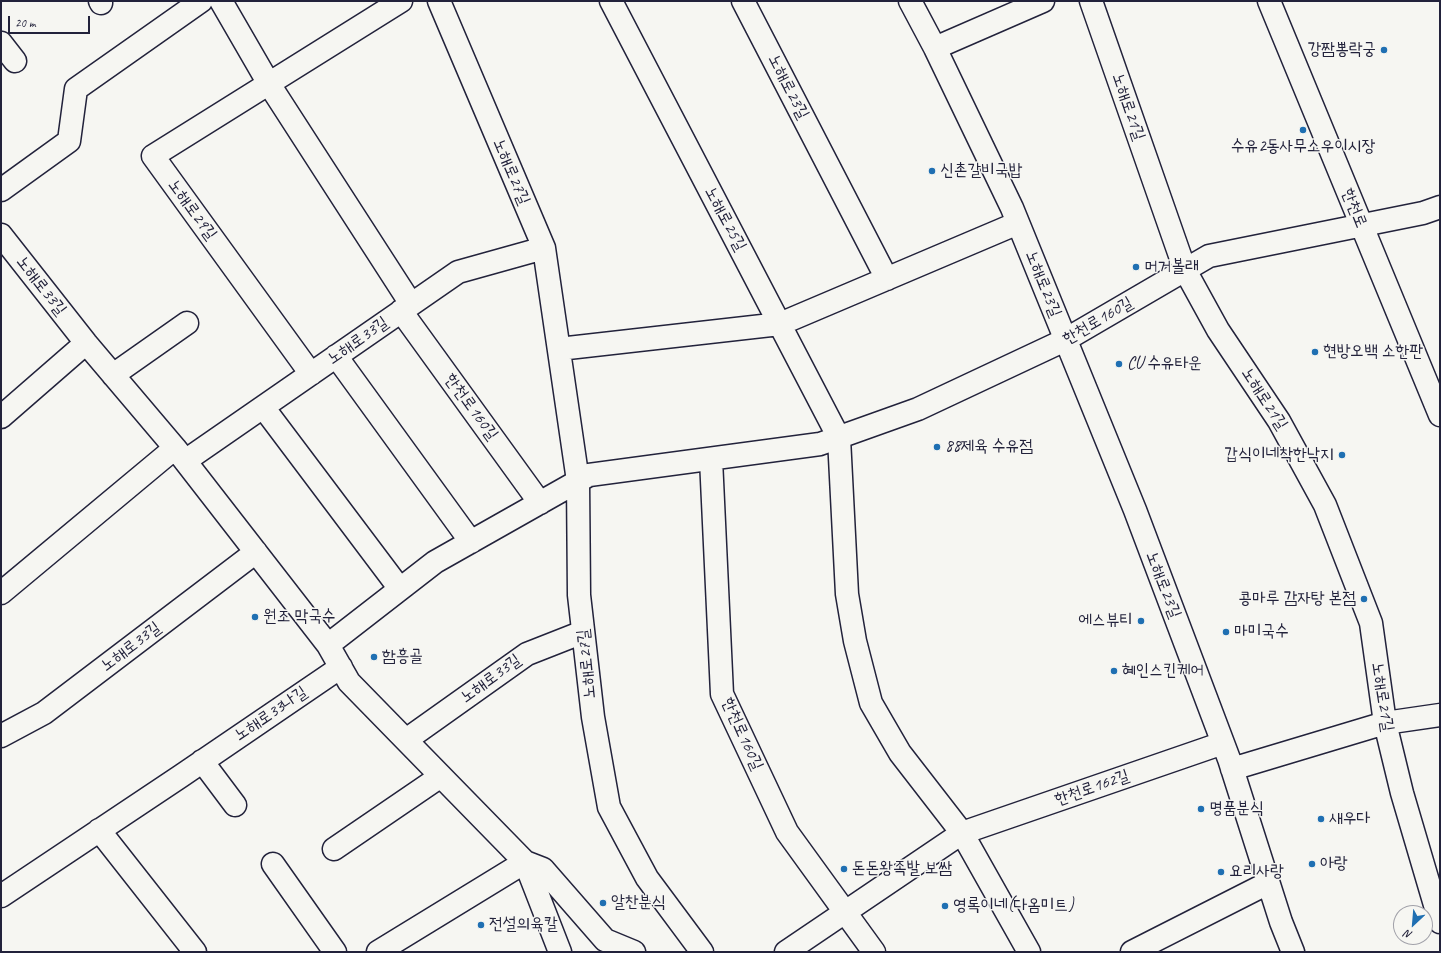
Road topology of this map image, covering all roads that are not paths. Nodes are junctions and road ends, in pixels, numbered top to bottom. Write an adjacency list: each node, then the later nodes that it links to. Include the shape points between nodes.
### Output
1 (201, 1): 15 (street, via 76,88 69,141)
2 (221, 1): 14 (street)
3 (401, 1): 14 (street, 노해로29길)
4 (438, 1): 20 (street, 노해로27길)
5 (611, 1): 25 (street, 노해로25길)
6 (743, 1): 22 (street, 노해로23길)
7 (910, 1): 12 (street, 노해로23길)
8 (1043, 1): 12 (street)
9 (1091, 1): 21 (street, 노해로21길)
10 (1269, 1): 18 (street, 한천로)
11 (1, 43): 13 (street)
12 (935, 48): 17 (street, 노해로23길)
13 (15, 61)
14 (269, 84): 23 (street); 30 (street, 노해로29길, via 153,156)
15 (1, 190)
16 (1440, 207): 18 (street, 한천로160길, via 1423,214)
17 (1018, 223): 22 (street); 26 (street, 노해로23길)
18 (1362, 225): 21 (street, 한천로160길, via 1209,256); 33 (street, 한천로)
19 (4, 247): 27 (street, 노해로33길)
20 (544, 248): 23 (street, 노해로33길, via 458,272); 28 (street, 노해로27길)
21 (1185, 270): 26 (street, 한천로160길); 48 (street, 노해로21길, via 1218,330 1280,421 1325,505 1371,623)
22 (887, 279): 25 (street)
23 (406, 307): 29 (street, 노해로33길); 39 (street, 한천로160길)
24 (187, 323): 31 (street)
25 (780, 324): 28 (street); 35 (street, 노해로25길)
26 (1065, 340): 35 (street, 한천로160길, via 918,409); 51 (street, 노해로23길, via 1135,510)
27 (86, 343): 31 (street, 노해로33길); 34 (street)
28 (559, 349): 38 (street, 노해로27길)
29 (336, 356): 30 (street, 노해로33길); 40 (street)
30 (311, 374): 32 (street, 노해로33길)
31 (114, 375): 36 (street, 노해로33길)
32 (263, 407): 36 (street, 노해로33길); 42 (street)
33 (1440, 415)
34 (1, 417)
35 (839, 438): 37 (street, 한천로160길, via 820,444); 57 (street, via 847,594 855,641 871,703 900,754)
36 (180, 454): 41 (street, 노해로33길); 43 (street, 노해로33길)
37 (711, 459): 38 (street, 한천로160길, via 589,476); 63 (street, 한천로160길, via 722,694 787,832)
38 (578, 481): 39 (street, 한천로160길); 44 (street, 노해로27길, via 579,594)
39 (540, 503): 40 (street, 한천로160길)
40 (471, 542): 42 (street, 한천로160길, via 435,562)
41 (256, 552): 45 (street, 노해로33길); 49 (street, 노해로33길, via 44,713)
42 (400, 589): 45 (street, 한천로160길)
43 (1, 593)
44 (583, 632): 50 (street, 노해로33길, via 528,654); 70 (street, 노해로27길, via 593,718 609,807 647,878)
45 (328, 645): 46 (street, 노해로33길)
46 (341, 667): 50 (street, 노해로33길, via 349,682); 52 (street, 노해로33나길)
47 (1440, 715): 48 (street)
48 (1385, 723): 53 (street); 64 (street, 노해로21길, via 1402,793)
49 (1, 736)
50 (406, 740): 54 (street, 노해로33길)
51 (1223, 743): 53 (street, 노해로23길); 57 (street, 한천로162길)
52 (202, 761): 55 (street); 56 (street, 노해로33나길)
53 (1232, 769): 61 (street, 노해로23길)
54 (441, 776): 58 (street); 59 (street, 노해로33길)
55 (235, 805)
56 (99, 830): 62 (street, 노해로33나길); 65 (street)
57 (962, 833): 63 (street, 한천로162길); 73 (street)
58 (334, 849)
59 (525, 862): 67 (street); 68 (street, 노해로33길); 69 (street, 노해로33길, via 543,869 605,940)
60 (274, 864): 66 (street)
61 (1268, 883): 74 (street); 75 (street, 노해로23길)
62 (1, 896)
63 (845, 912): 71 (street, 한천로162길); 72 (street)
64 (1440, 922)
65 (195, 952)
66 (335, 952)
67 (378, 952)
68 (560, 952)
69 (634, 952)
70 (702, 952)
71 (786, 952)
72 (874, 952)
73 (1029, 952)
74 (1132, 952)
75 (1293, 952)

